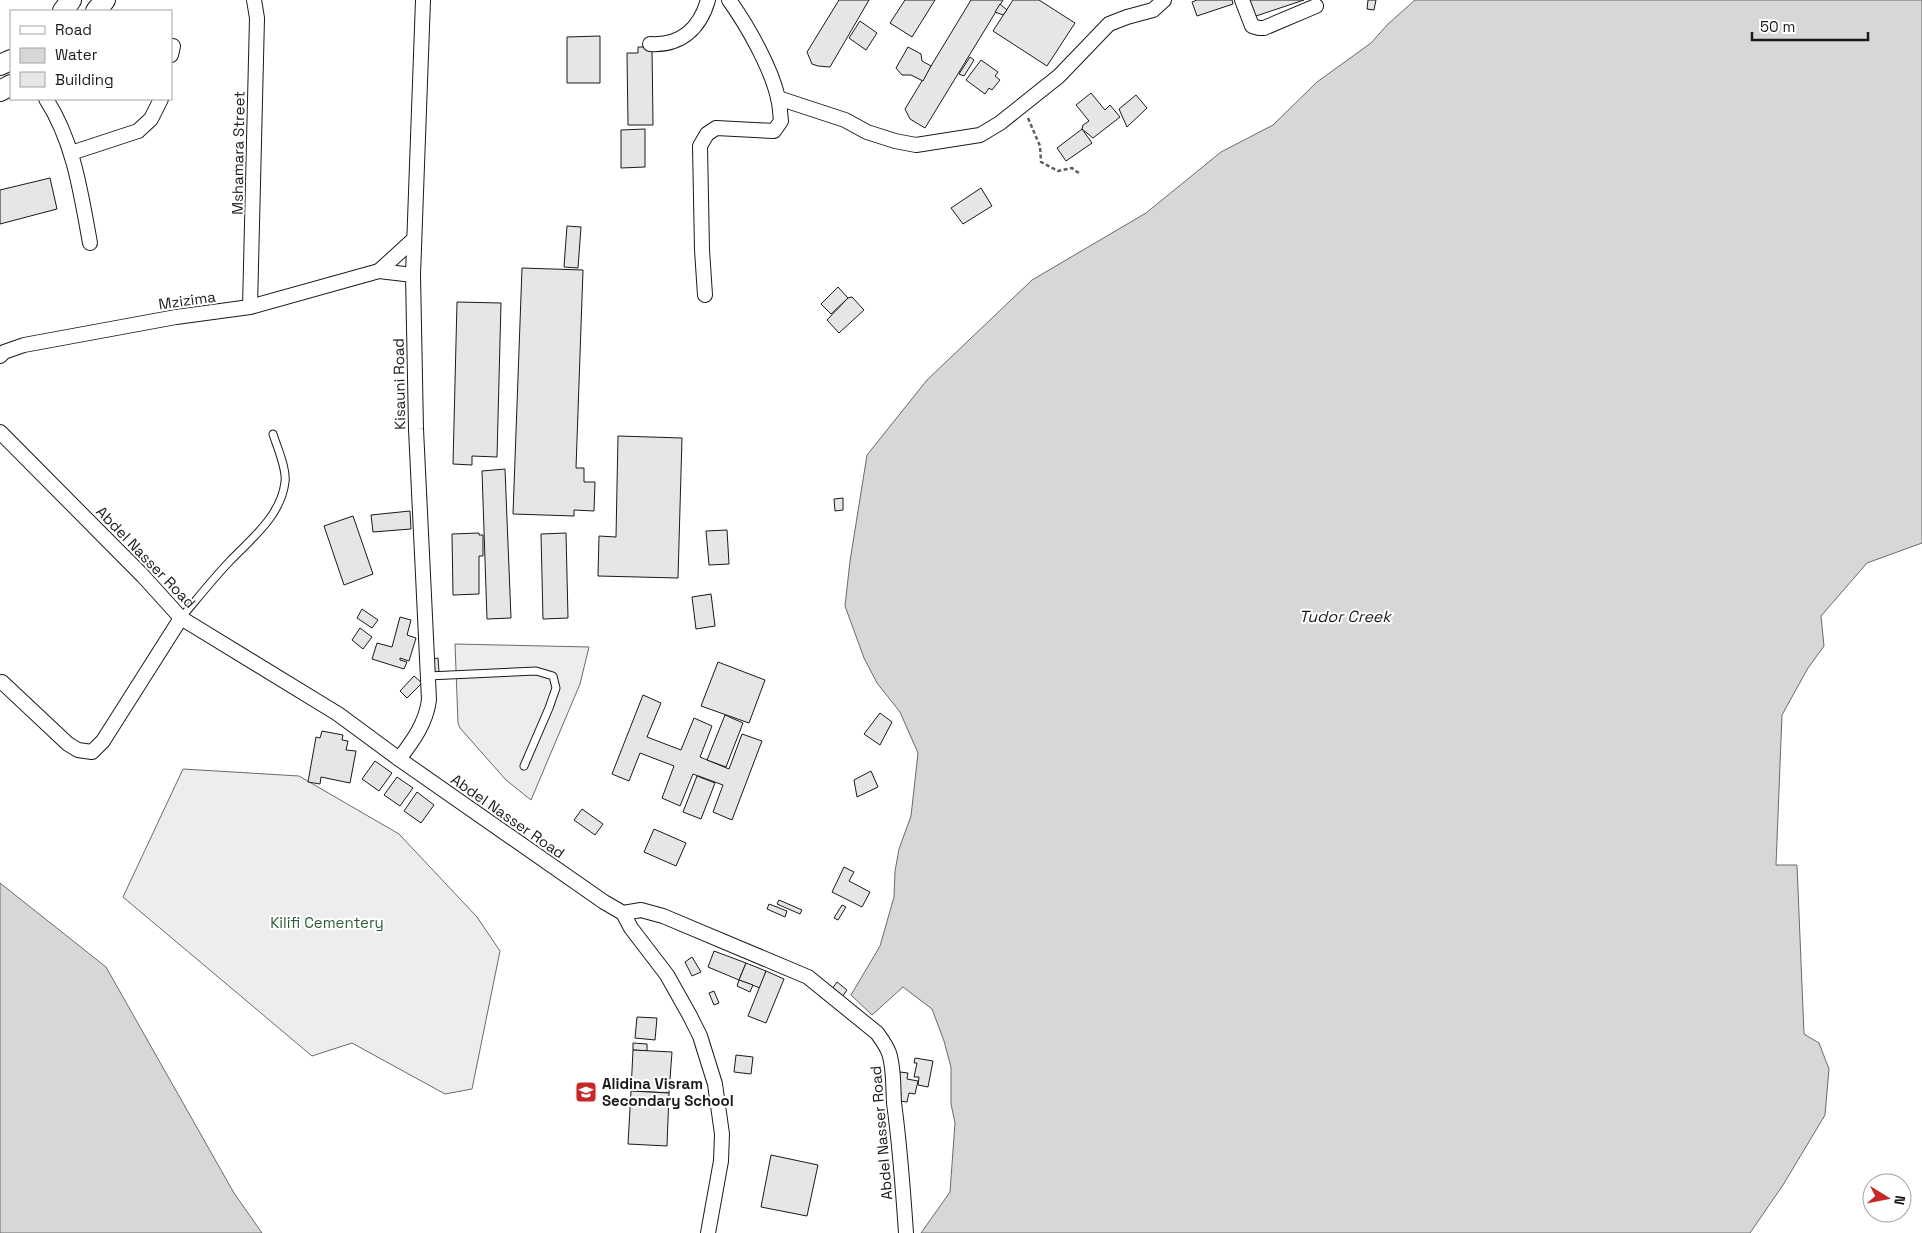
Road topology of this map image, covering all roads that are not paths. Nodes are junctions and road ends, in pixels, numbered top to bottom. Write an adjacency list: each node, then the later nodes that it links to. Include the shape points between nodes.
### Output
1 (105, 0): 9 (main road)
2 (254, 0): 20 (street, Mshamara Street, via 257,18)
3 (423, 0): 15 (street, Kisauni Road)
4 (708, 0): 10 (street, via 704,15 680,39)
5 (729, 0): 11 (street, via 752,37)
6 (1164, 0): 11 (street, via 1153,10 1110,24 1059,76 1000,124 980,134 916,145 867,132 845,120)
7 (1242, 0): 8 (street, via 1252,26 1259,28)
8 (1316, 6)
9 (97, 10)
10 (650, 44)
11 (778, 98): 19 (street, via 781,121 774,131 716,128 707,134 700,146)
12 (47, 100): 14 (street, via 56,114)
13 (160, 100): 14 (street, via 151,119 138,131)
14 (71, 154): 16 (street)
15 (413, 240): 17 (street); 18 (street, Kisauni Road)
16 (90, 243)
17 (379, 271): 18 (street); 20 (street, Mzizima)
18 (413, 275): 25 (street, Kisauni Road, via 416,429)
19 (705, 295)
20 (250, 307): 21 (street, Mzizima, via 24,345)
21 (0, 356)
22 (0, 432): 24 (street, Abdel Nasser Road)
23 (274, 434): 24 (lane, via 286,475 275,510)
24 (181, 618): 26 (street, via 103,741 92,752 78,750 68,744); 27 (street, Abdel Nasser Road, via 338,714)
25 (428, 676): 27 (street, Kisauni Road, via 426,714 415,739); 28 (lane, via 536,671 553,676 556,688 550,708)
26 (2, 682)
27 (399, 759): 29 (street, Abdel Nasser Road, via 567,878)
28 (524, 766)
29 (623, 913): 30 (street, via 667,975 690,1016 716,1084 722,1134 721,1161); 31 (street, Abdel Nasser Road, via 642,910 658,914 808,977 877,1033 888,1051 892,1069)
30 (708, 1233)
31 (906, 1233)

